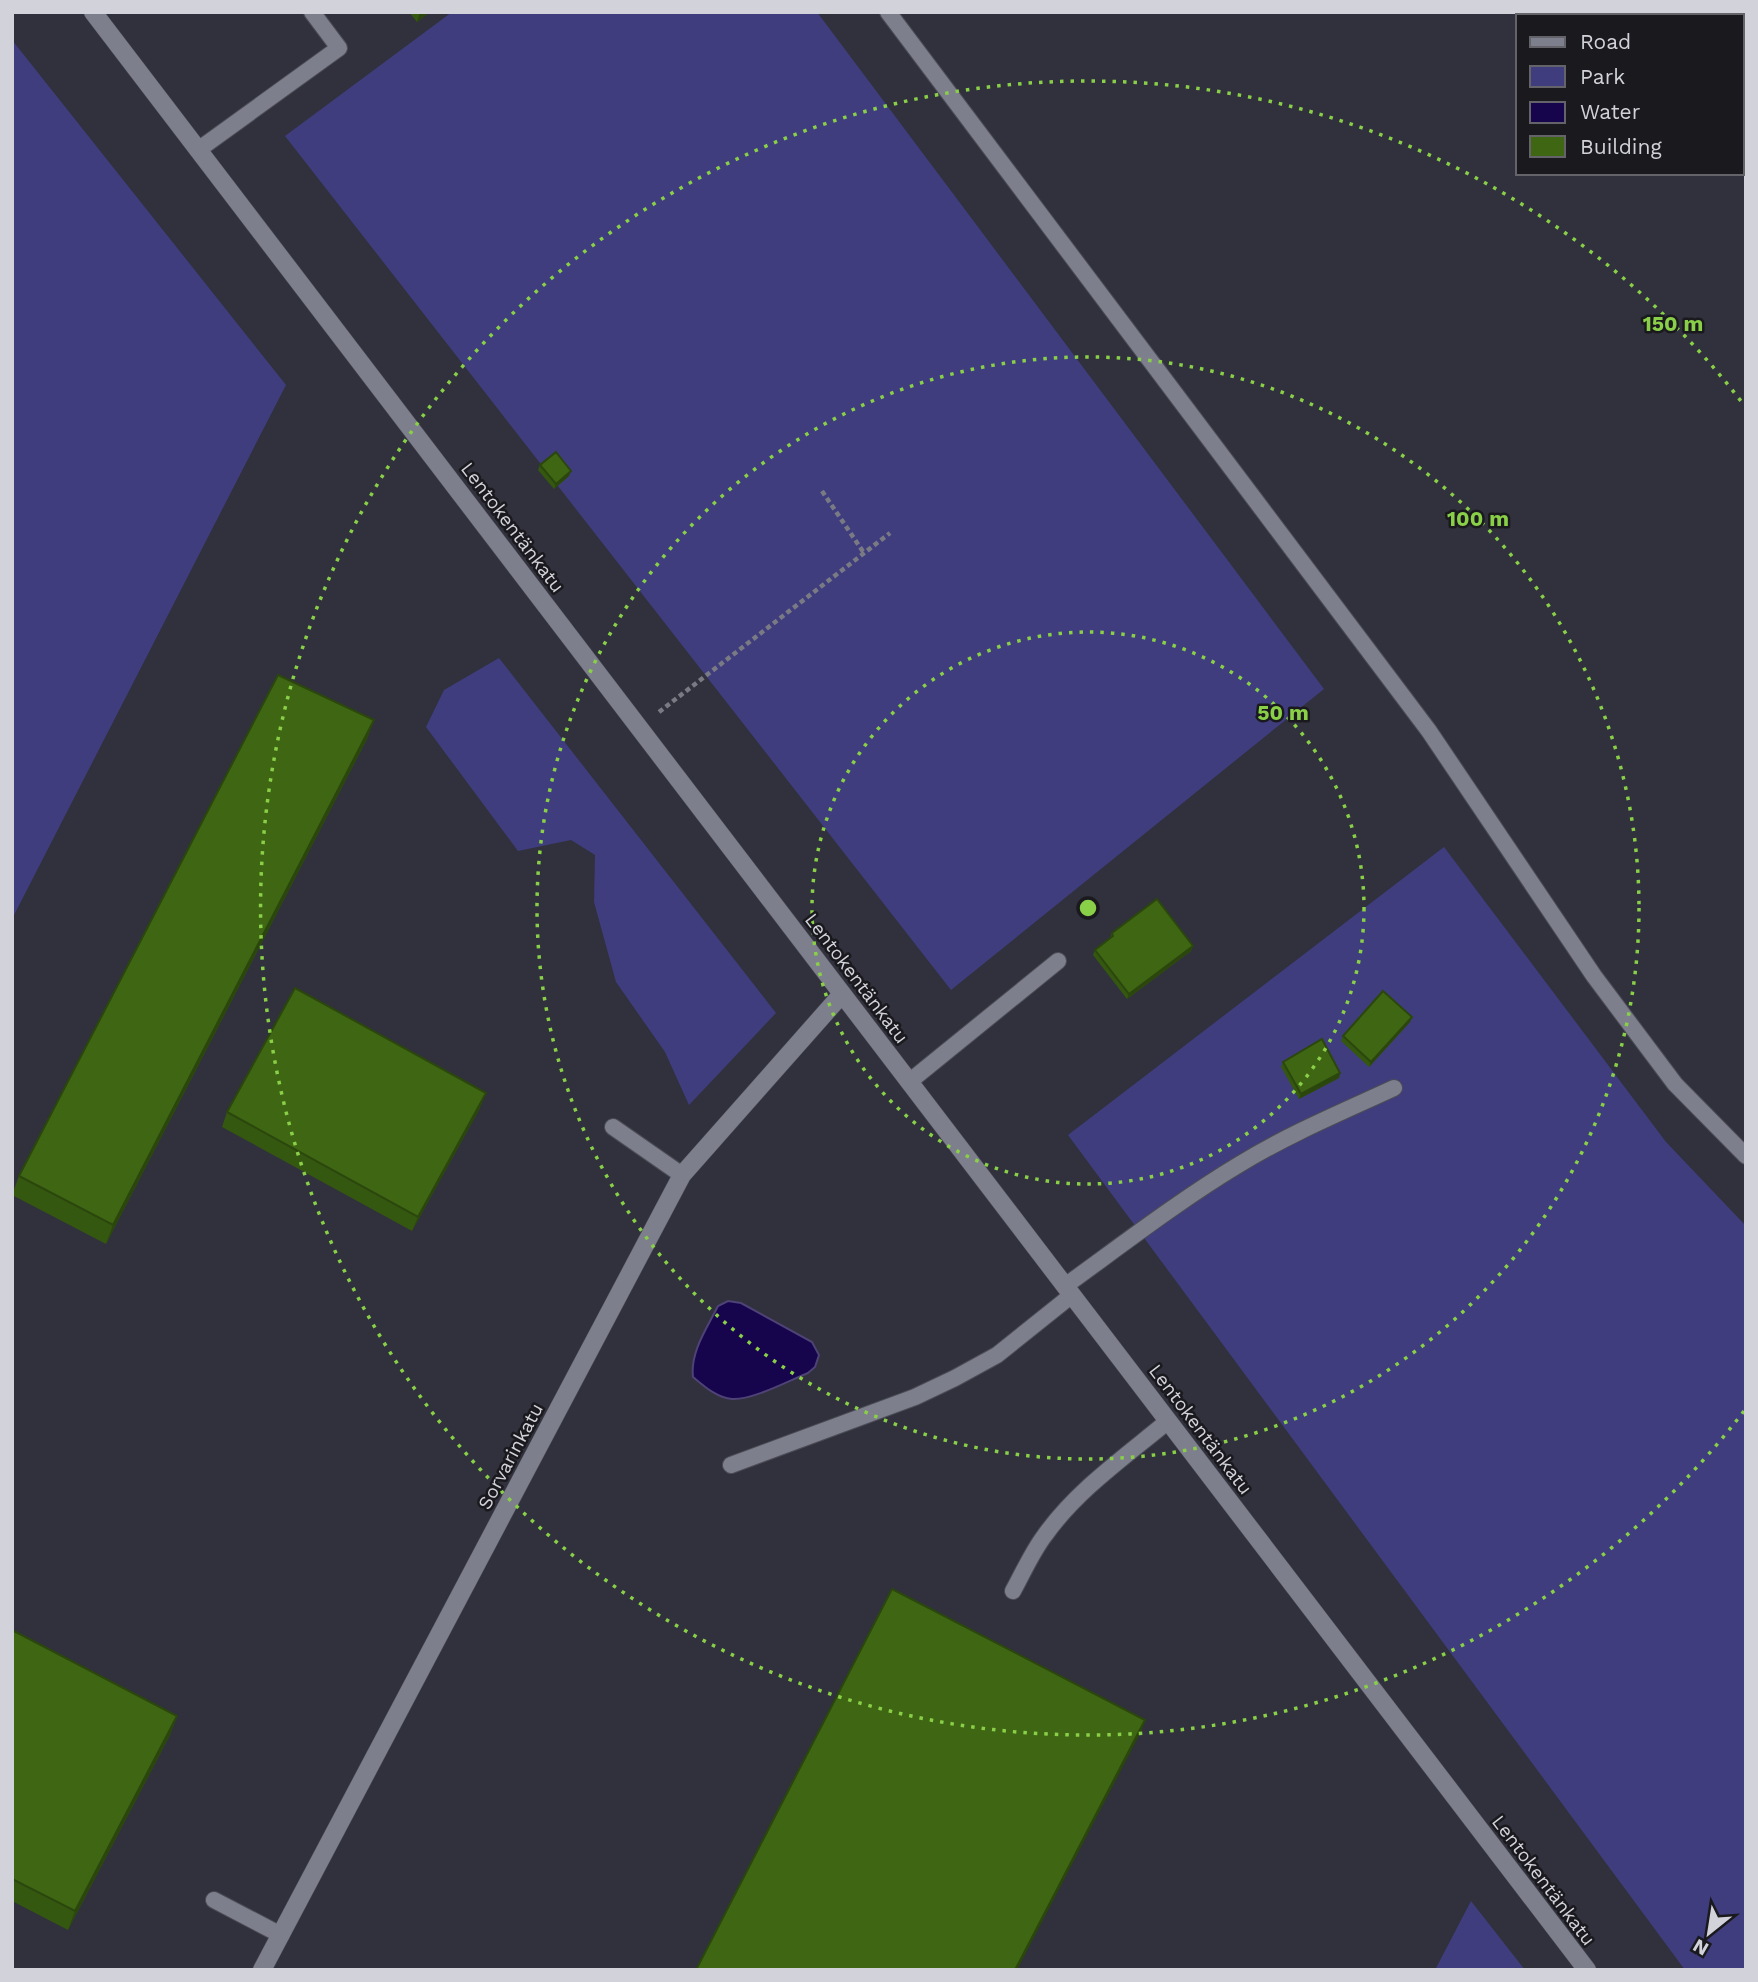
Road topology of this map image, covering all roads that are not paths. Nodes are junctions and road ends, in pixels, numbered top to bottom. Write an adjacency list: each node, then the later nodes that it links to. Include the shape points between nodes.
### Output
1 (93, 12): 4 (street, Lentokentänkatu)
2 (312, 12): 4 (lane, via 339,48)
3 (888, 12): 10 (lane, via 1429,731 1610,997 1675,1084)
4 (198, 149): 6 (street, Lentokentänkatu)
5 (1058, 961): 7 (lane)
6 (842, 994): 7 (street, Lentokentänkatu); 11 (street, Sorvarinkatu)
7 (909, 1082): 12 (street, Lentokentänkatu)
8 (1394, 1088): 12 (lane, via 1241,1163 1157,1219)
9 (613, 1127): 11 (lane)
10 (1746, 1156)
11 (682, 1175): 17 (street, Sorvarinkatu)
12 (1069, 1290): 13 (street, Lentokentänkatu); 14 (lane, via 997,1355 955,1378)
13 (1168, 1421): 15 (lane, via 1068,1507 1044,1535); 19 (street, Lentokentänkatu)
14 (731, 1465)
15 (1013, 1591)
16 (214, 1900): 17 (lane)
17 (281, 1935): 18 (street, Sorvarinkatu)
18 (262, 1970)
19 (1587, 1970)

